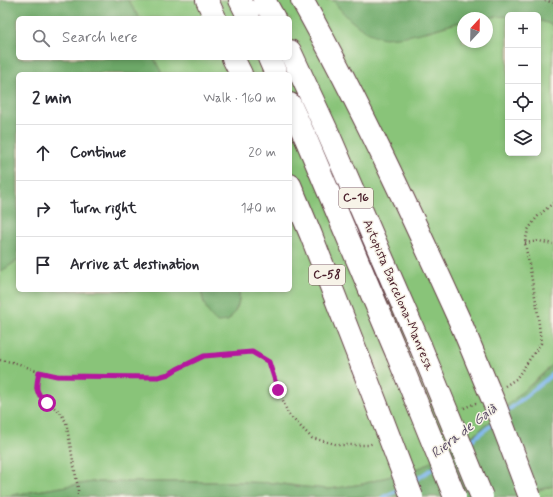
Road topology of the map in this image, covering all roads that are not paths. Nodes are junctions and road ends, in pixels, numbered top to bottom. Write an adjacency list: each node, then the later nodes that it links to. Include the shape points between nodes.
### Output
1 (207, 0): 5 (highway)
2 (240, 0): 6 (highway)
3 (264, 0): 7 (highway)
4 (302, 0): 18 (highway, bridge, via 402,196 462,326)
5 (214, 16)
6 (248, 16)
7 (273, 16)
8 (292, 55): 17 (highway, Autopista Barcelona-Manresa / C-16, bridge, via 420,345)
9 (234, 60): 11 (highway)
10 (270, 60): 12 (highway)
11 (240, 72)
12 (275, 72)
13 (292, 108): 16 (highway, Autopista Barcelona-Manresa / C-16, bridge)
14 (292, 190): 15 (highway, C-58, bridge)
15 (412, 497)
16 (455, 497)
17 (482, 497)
18 (530, 497)

